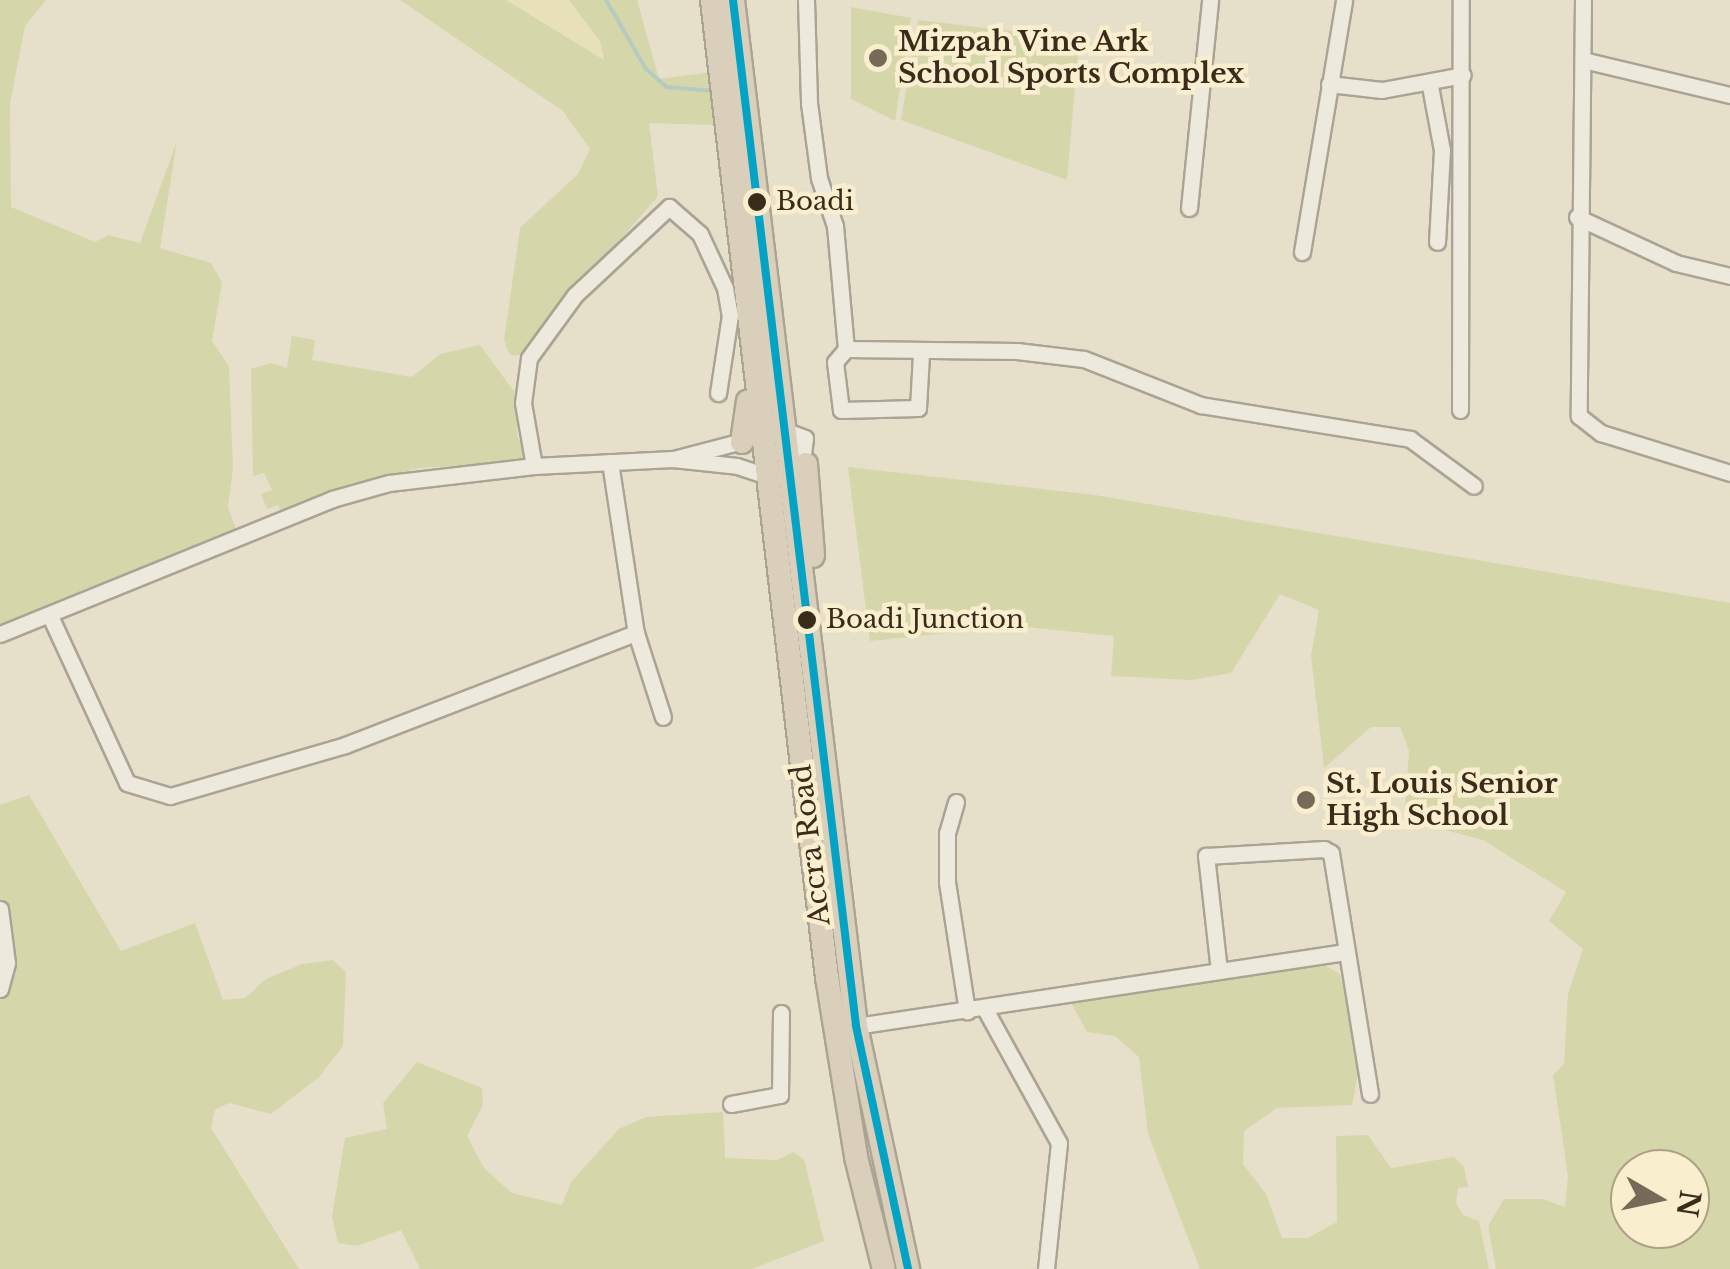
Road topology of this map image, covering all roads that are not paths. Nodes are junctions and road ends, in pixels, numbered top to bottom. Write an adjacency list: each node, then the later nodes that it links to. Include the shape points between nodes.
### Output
1 (712, 0): 22 (highway, Accra Road)
2 (733, 0): 22 (highway, Accra Road)
3 (806, 0): 18 (street, via 809,102 819,178 835,226)
4 (1210, 0): 13 (street)
5 (1344, 0): 10 (street)
6 (1461, 0): 9 (street)
7 (1584, 0): 8 (street)
8 (1583, 60): 12 (street); 14 (street)
9 (1463, 76): 11 (street); 21 (street)
10 (1329, 84): 11 (street); 16 (street)
11 (1430, 86): 15 (street, via 1443,184)
12 (1730, 94)
13 (1189, 208)
14 (1578, 218): 17 (street, via 1676,263); 26 (street, via 1579,416 1601,433)
15 (1436, 242)
16 (1302, 252)
17 (1730, 276)
18 (846, 349): 19 (street); 19 (street, via 835,362 841,410 918,408)
19 (921, 354): 28 (street, via 1017,351 1084,359 1201,405 1410,439)
20 (718, 393): 25 (street, via 730,316 725,288 700,234 668,207 575,295 529,358 523,404)
21 (1460, 410)
22 (763, 433): 23 (street); 27 (highway, Accra Road)
23 (673, 460): 24 (street); 27 (street)
24 (610, 462): 25 (street); 30 (street)
25 (534, 466): 29 (street, via 332,498)
26 (1730, 473)
27 (788, 474): 41 (highway, Accra Road); 44 (highway, Accra Road, via 840,1068)
28 (1474, 486)
29 (50, 616): 30 (street, via 127,782 170,796 345,744); 31 (street)
30 (636, 632): 32 (street)
31 (0, 634)
32 (663, 717)
33 (956, 802): 39 (street, via 947,833 946,882)
34 (0, 908): 37 (street, via 7,963)
35 (1344, 952): 36 (street); 36 (street, via 1331,854 1324,848 1211,854 1204,860); 42 (street)
36 (1218, 971): 38 (street)
37 (0, 989)
38 (985, 1008): 39 (street); 46 (street, via 1059,1143)
39 (967, 1012): 41 (street)
40 (781, 1013): 43 (street, via 780,1095)
41 (856, 1026): 45 (highway, Accra Road)
42 (1370, 1094)
43 (731, 1104)
44 (884, 1269)
45 (908, 1269)
46 (1046, 1269)

